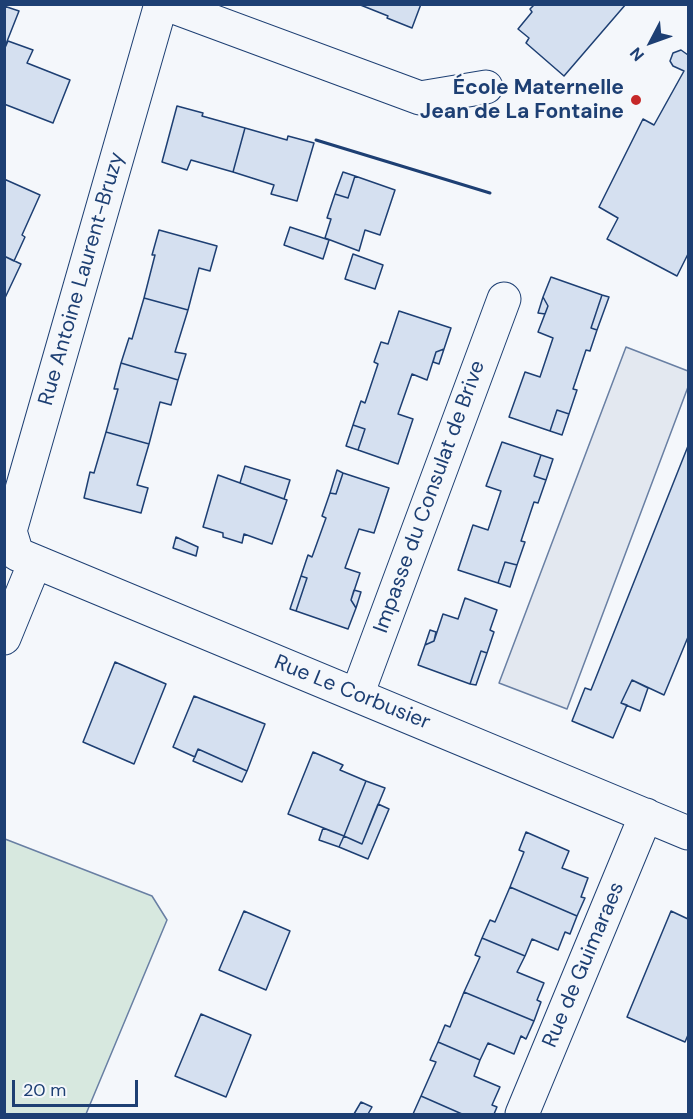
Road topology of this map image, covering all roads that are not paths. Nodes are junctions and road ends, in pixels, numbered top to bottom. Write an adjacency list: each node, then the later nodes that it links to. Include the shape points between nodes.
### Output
1 (161, 4): 5 (street, Rue Antoine Laurent-Bruzy, via 10,531)
2 (166, 4): 3 (street, via 420,98)
3 (486, 87)
4 (504, 299): 7 (street, Impasse du Consulat de Brive)
5 (26, 558): 6 (street); 7 (street, Rue Le Corbusier)
6 (4, 638)
7 (357, 695): 8 (street, Rue Le Corbusier)
8 (646, 815): 9 (street, Rue Le Corbusier); 10 (street, Rue de Guimaraes)
9 (688, 832)
10 (522, 1114)

